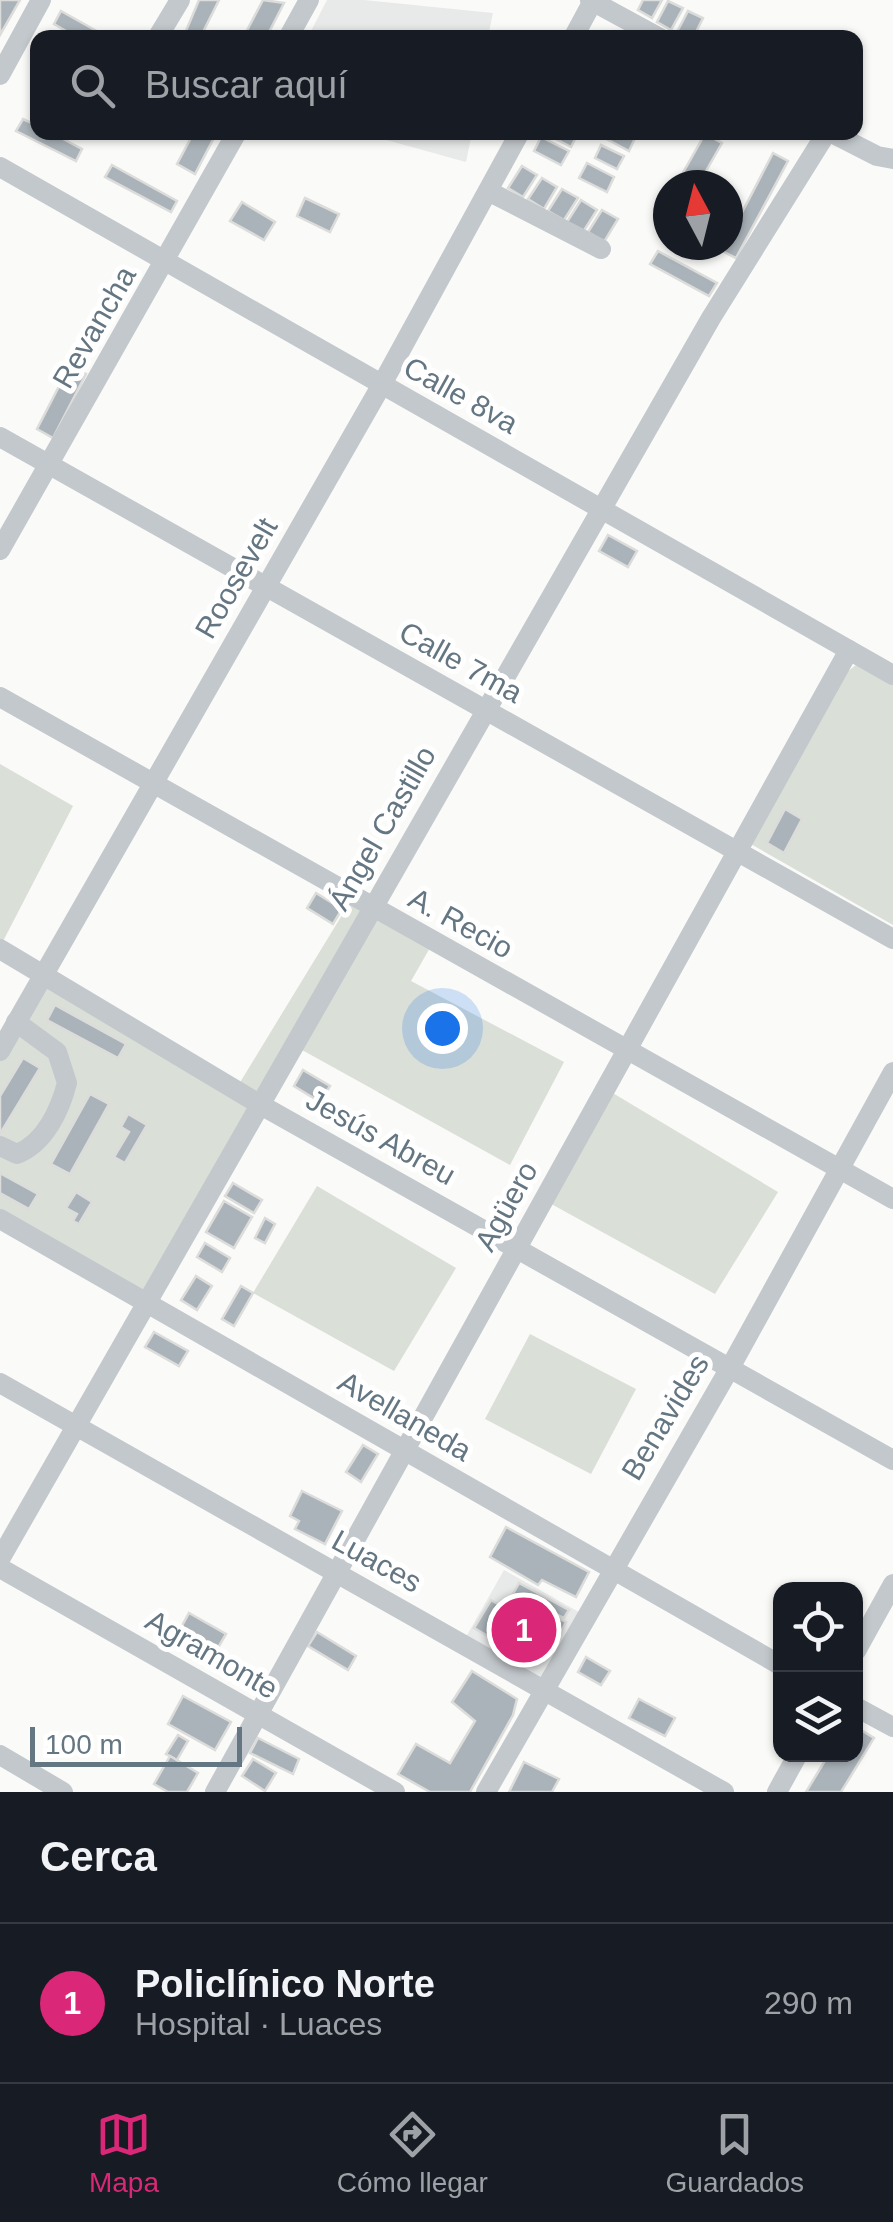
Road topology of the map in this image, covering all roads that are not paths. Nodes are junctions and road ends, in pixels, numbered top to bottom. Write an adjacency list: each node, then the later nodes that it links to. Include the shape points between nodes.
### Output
1 (41, 0): 5 (street)
2 (180, 0): 6 (street)
3 (308, 0): 7 (street)
4 (596, 1): 8 (street); 9 (street)
5 (32, 30)
6 (162, 30)
7 (292, 30)
8 (578, 30)
9 (646, 30)
10 (28, 45): 11 (street)
11 (0, 75)
12 (233, 140): 20 (street, Revancha)
13 (516, 140): 18 (street, Roosevelt)
14 (823, 140): 24 (street, Ángel Castillo)
15 (844, 140): 16 (street)
16 (893, 158)
17 (0, 167): 20 (street, Calle 8va)
18 (488, 191): 19 (street); 21 (street, Roosevelt)
19 (601, 249)
20 (166, 263): 21 (street, Calle 8va); 23 (street, Revancha)
21 (382, 386): 24 (street, Calle 8va); 26 (street, Roosevelt)
22 (0, 437): 23 (street, Calle 7ma)
23 (49, 464): 25 (street, Revancha); 26 (street, Calle 7ma)
24 (602, 507): 27 (street, Calle 8va); 30 (street, Ángel Castillo)
25 (0, 550)
26 (266, 588): 30 (street, Calle 7ma); 31 (street, Roosevelt)
27 (849, 650): 28 (street, Calle 8va); 32 (street, Agüero)
28 (893, 675)
29 (0, 697): 31 (street, A. Recio)
30 (484, 710): 32 (street, Calle 7ma); 33 (street, Ángel Castillo)
31 (153, 785): 33 (street, A. Recio); 36 (street, Roosevelt)
32 (737, 852): 34 (street, Calle 7ma); 38 (street, Agüero)
33 (371, 906): 38 (street, A. Recio); 41 (street, Ángel Castillo)
34 (893, 939)
35 (0, 949): 36 (street, Jesús Abreu)
36 (44, 974): 37 (street, Roosevelt); 41 (street, Jesús Abreu)
37 (16, 1022): 39 (street, Roosevelt); 42 (street, via 57,1052 67,1083 49,1127 27,1150 17,1154)
38 (627, 1050): 43 (street, A. Recio); 46 (street, Agüero)
39 (0, 1051)
40 (893, 1072): 43 (street, Benavides)
41 (259, 1104): 46 (street, Jesús Abreu); 47 (street, Ángel Castillo)
42 (0, 1146)
43 (838, 1168): 44 (street, A. Recio); 48 (street, Benavides)
44 (893, 1199)
45 (0, 1219): 47 (street, Avellaneda)
46 (518, 1247): 48 (street, Jesús Abreu); 51 (street, Agüero)
47 (148, 1301): 50 (street, Ángel Castillo); 51 (street, Avellaneda)
48 (731, 1366): 52 (street, Jesús Abreu); 55 (street, Benavides)
49 (0, 1383): 50 (street, Luaces)
50 (76, 1426): 53 (street, Ángel Castillo); 56 (street, Luaces)
51 (404, 1451): 55 (street, Avellaneda); 56 (street, Agüero)
52 (893, 1460)
53 (0, 1559)
54 (0, 1568): 62 (street, Agramonte)
55 (612, 1569): 59 (street, Avellaneda); 60 (street, Benavides)
56 (337, 1573): 60 (street, Luaces); 62 (street, Agüero)
57 (893, 1584): 58 (street)
58 (863, 1638)
59 (773, 1661)
60 (544, 1690): 69 (street, Benavides); 70 (street, Luaces)
61 (863, 1711): 63 (street)
62 (258, 1715): 67 (street, Agüero); 68 (street, Agramonte)
63 (893, 1727)
64 (0, 1755): 66 (street)
65 (794, 1762): 71 (street)
66 (64, 1792)
67 (216, 1792)
68 (395, 1792)
69 (486, 1792)
70 (724, 1792)
71 (777, 1792)

